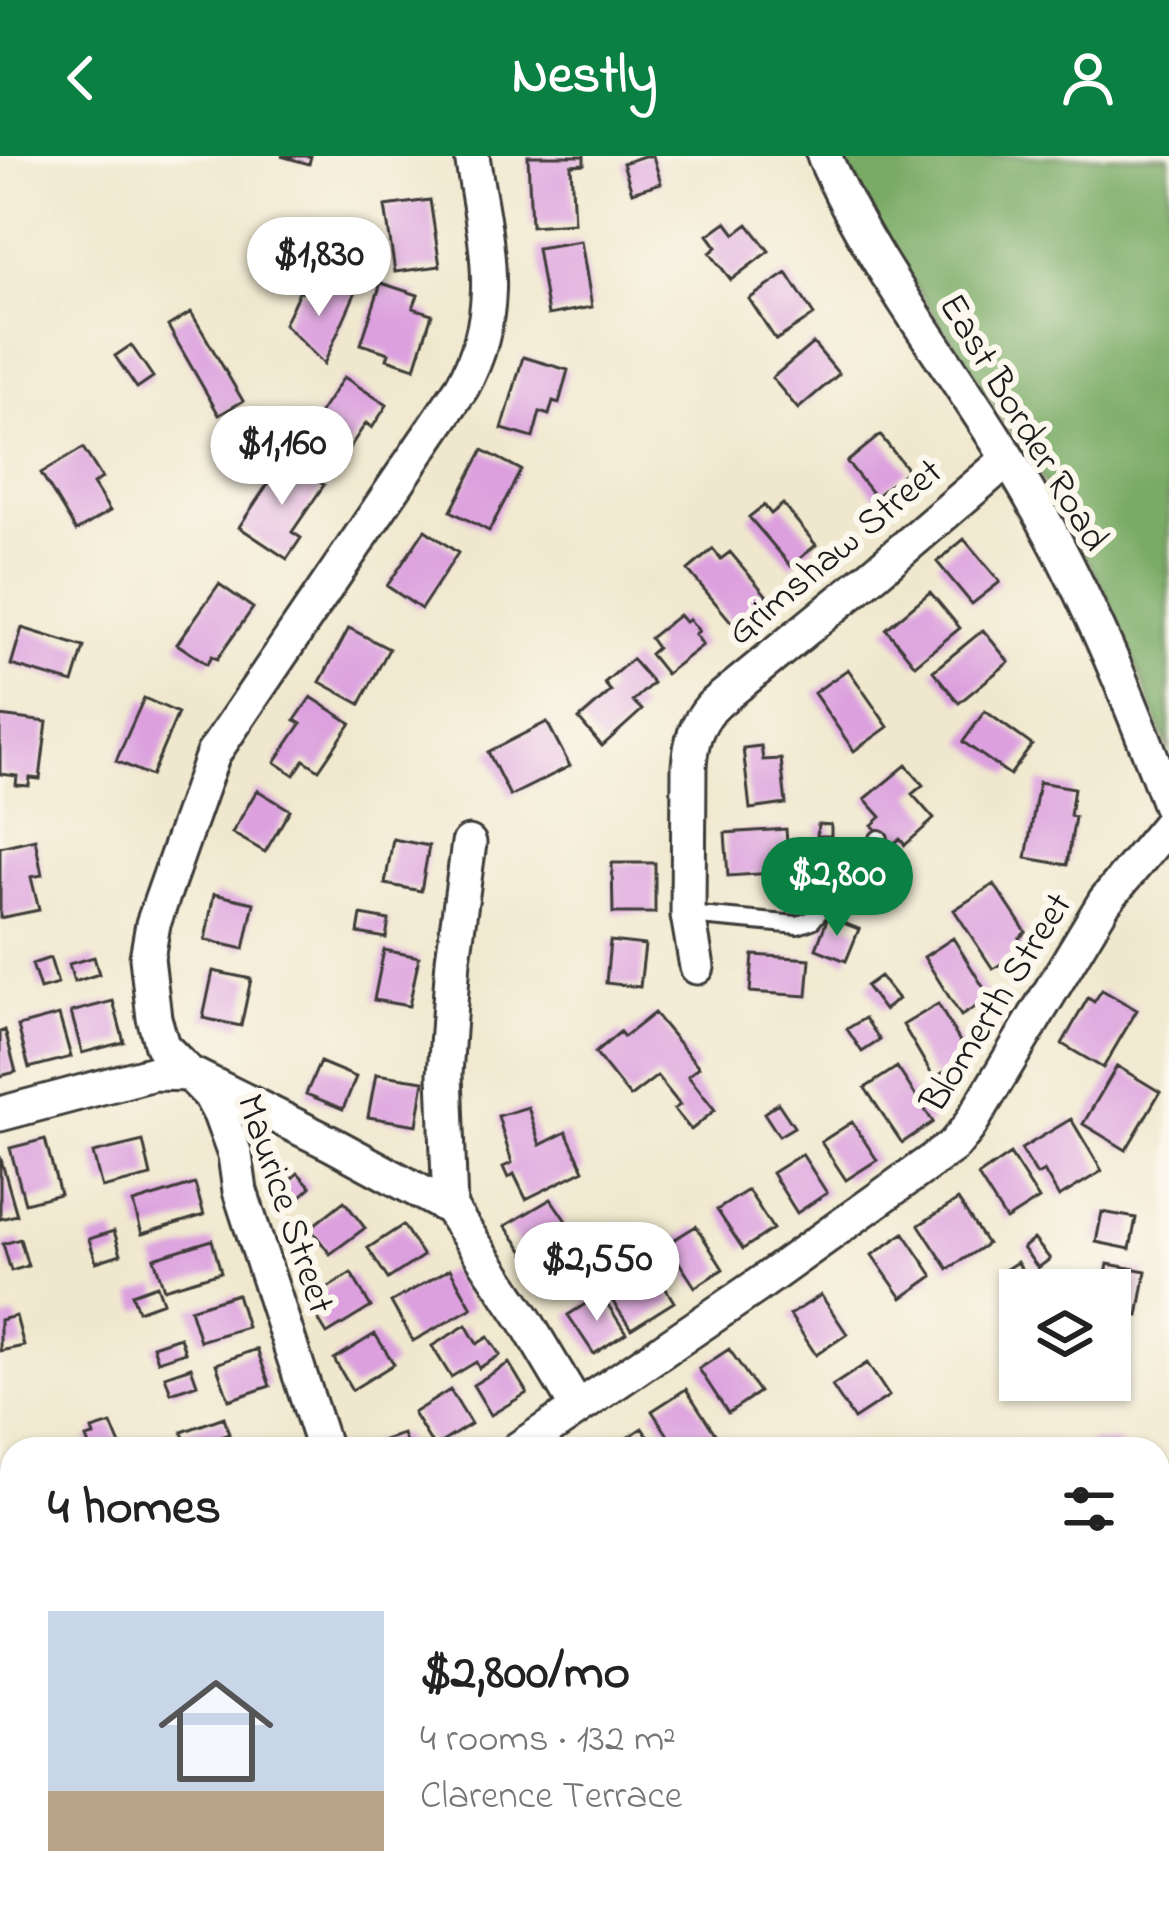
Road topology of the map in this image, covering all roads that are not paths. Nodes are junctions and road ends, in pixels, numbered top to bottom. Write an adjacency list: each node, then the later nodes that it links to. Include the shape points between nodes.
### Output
1 (472, 156): 10 (street, Maurice Street, via 489,284 478,356 214,754 153,924 148,958 158,1034)
2 (824, 156): 3 (street, East Border Road, via 880,265)
3 (1008, 459): 4 (street, East Border Road, via 1089,611); 8 (street, Grimshaw Street, via 698,723 691,742)
4 (1169, 804)
5 (1169, 824): 13 (street, Blomerth Street, via 1105,901 954,1145)
6 (879, 839): 8 (lane, via 812,920)
7 (469, 843): 12 (street, via 446,1074)
8 (688, 915): 9 (street)
9 (697, 967)
10 (191, 1074): 11 (street, via 154,1073); 12 (street); 14 (street, Maurice Street, via 210,1095 235,1155)
11 (0, 1114)
12 (450, 1208): 13 (street)
13 (578, 1407): 15 (street, Blomerth Street)
14 (320, 1437)
15 (535, 1437)

